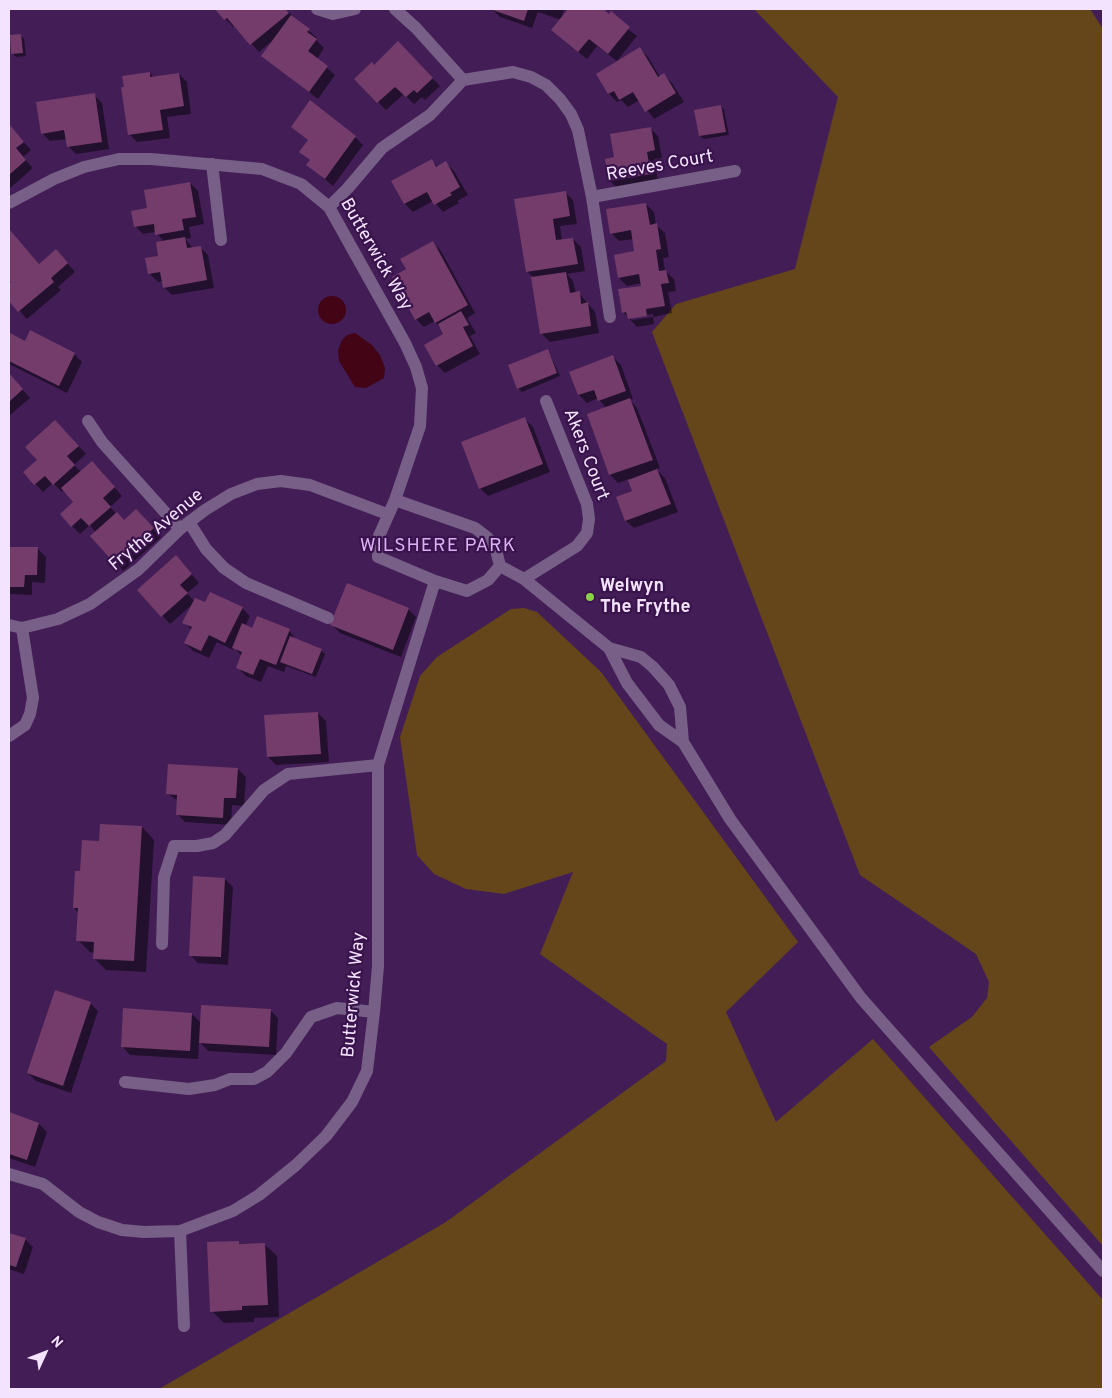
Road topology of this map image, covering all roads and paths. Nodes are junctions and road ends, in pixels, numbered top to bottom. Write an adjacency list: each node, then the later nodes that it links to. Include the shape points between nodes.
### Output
1 (317, 9): 2 (street, via 333,14)
2 (355, 9)
3 (395, 9): 4 (street)
4 (462, 80): 7 (street, via 513,72 546,86 571,114 578,130); 9 (street, via 430,115 382,148)
5 (212, 164): 8 (street, Butterwick Way, via 119,159 84,167); 9 (street, Butterwick Way, via 262,169 284,176 301,184); 10 (street)
6 (735, 171): 7 (street, Reeves Court)
7 (592, 197): 11 (street)
8 (9, 203)
9 (328, 207): 14 (street, Butterwick Way, via 405,343 422,388 420,426)
10 (221, 240)
11 (610, 317)
12 (546, 401): 18 (street, Akers Court, via 587,504 590,520 577,546)
13 (88, 421): 16 (street, via 102,442)
14 (395, 500): 15 (street, Butterwick Way); 17 (street, via 475,528 496,550)
15 (387, 514): 16 (street, Frythe Avenue, via 310,484 281,481 257,484 230,494); 19 (street, Butterwick Way, via 379,536 378,557)
16 (185, 526): 20 (street, via 224,568 246,583); 22 (street, Frythe Avenue, via 139,569 90,604 58,619)
17 (500, 566): 18 (street); 19 (street, via 488,580 467,591)
18 (524, 579): 23 (street)
19 (435, 581): 26 (street, Butterwick Way)
20 (328, 618)
21 (9, 625): 22 (street, Frythe Avenue)
22 (22, 628): 24 (street, via 33,698 25,725)
23 (609, 648): 25 (street, via 627,683 659,725); 25 (street, via 640,657 669,685 680,707)
24 (9, 736)
25 (683, 742): 32 (street, via 730,819 861,998)
26 (378, 765): 27 (street, via 288,774 264,790 225,835 213,843 174,846 164,878); 28 (street, Butterwick Way, via 378,956)
27 (162, 944)
28 (374, 1012): 29 (street, via 337,1008 311,1017 286,1053 267,1072 254,1079 230,1079 189,1089); 31 (street, Butterwick Way, via 367,1071 352,1102 326,1136 259,1195 233,1211)
29 (125, 1082)
30 (9, 1174): 31 (street, Butterwick Way, via 43,1184 79,1212 98,1222 129,1231)
31 (180, 1231): 33 (street)
32 (1103, 1272)
33 (184, 1326)

